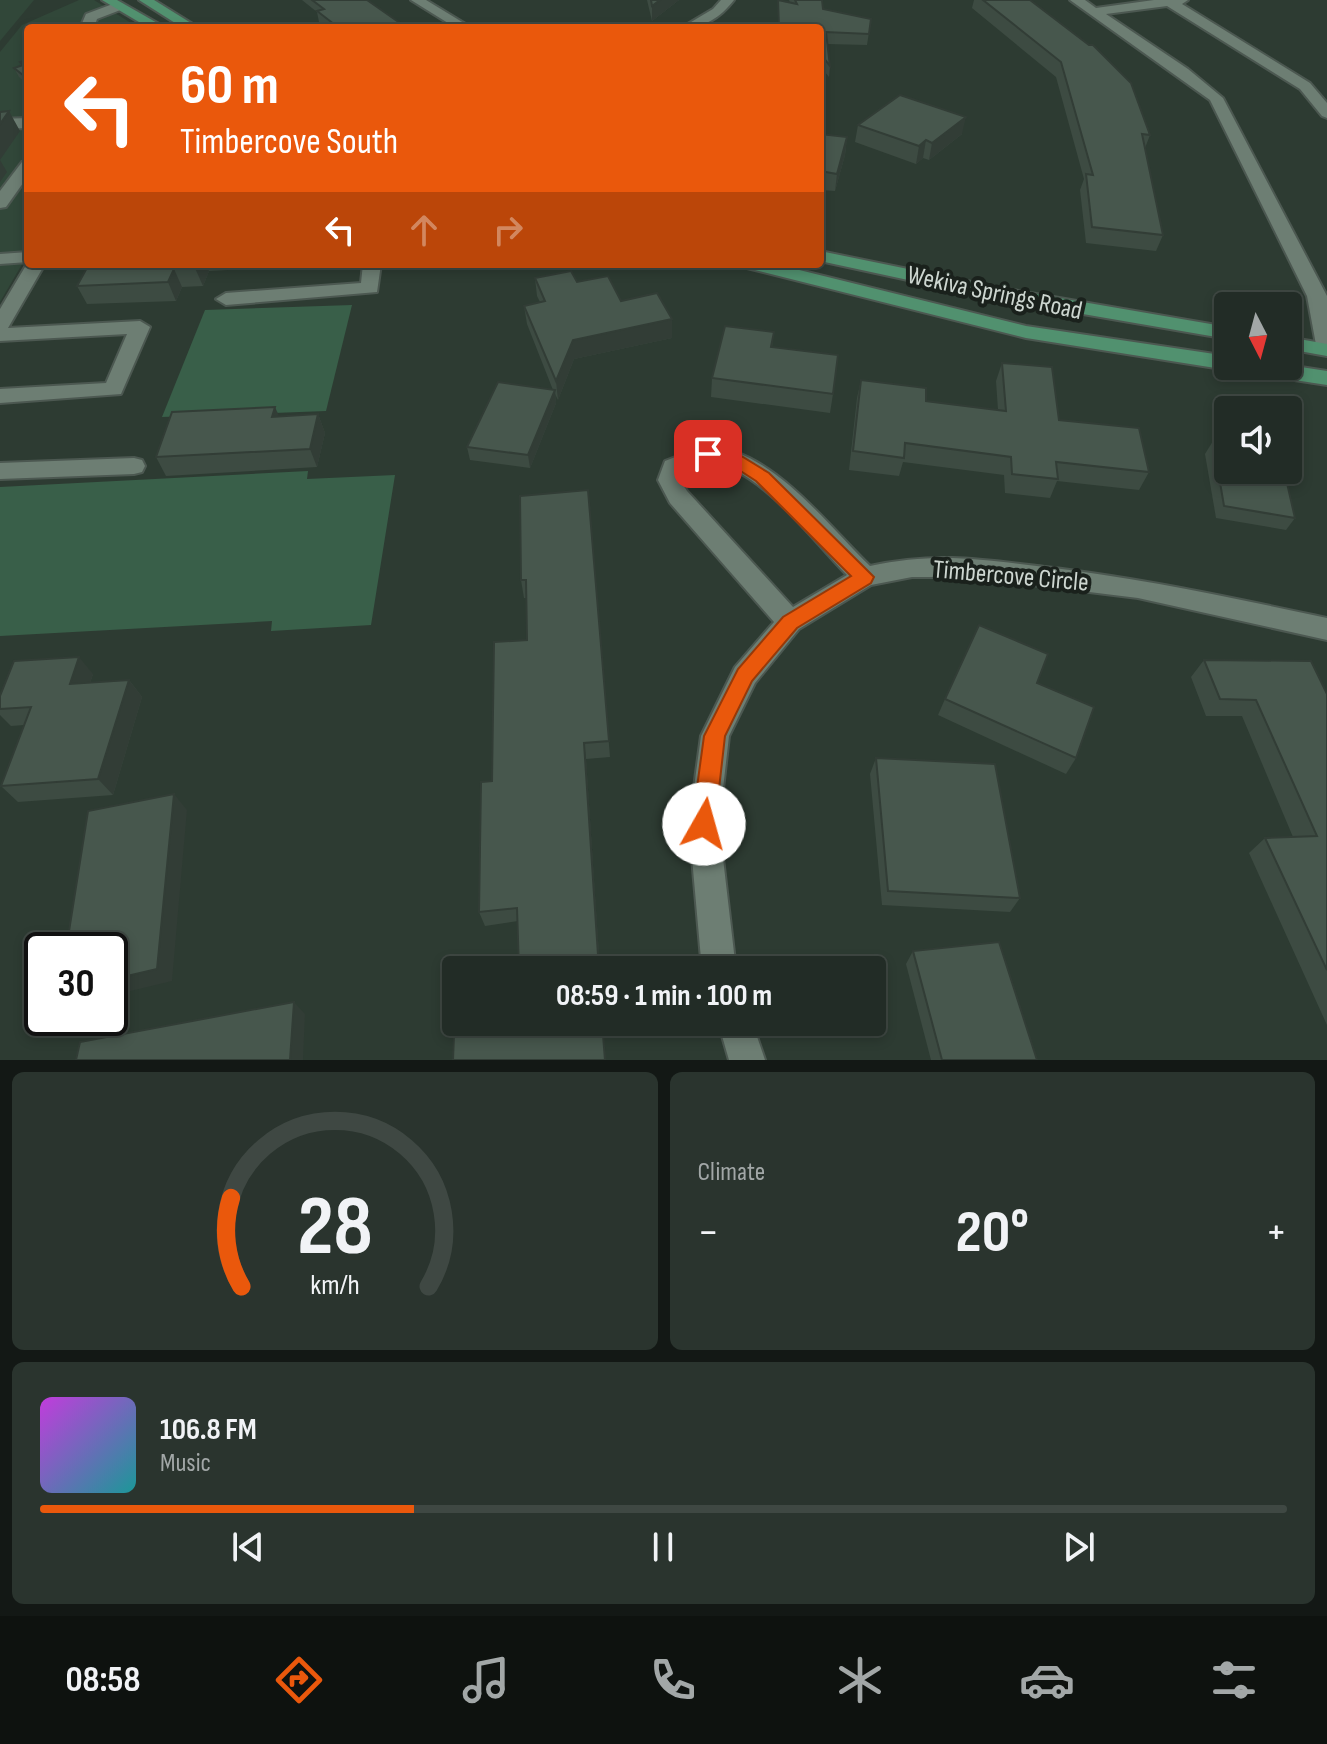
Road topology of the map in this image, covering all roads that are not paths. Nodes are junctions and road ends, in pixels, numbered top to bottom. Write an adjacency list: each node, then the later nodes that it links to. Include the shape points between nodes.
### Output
1 (145, 0): 10 (main road)
2 (417, 0): 11 (street)
3 (728, 0): 12 (street)
4 (1076, 0): 7 (street)
5 (1173, 1): 7 (street); 13 (street, via 1305,86)
6 (113, 3): 8 (street); 9 (main road)
7 (1093, 12): 29 (street, via 1216,98 1317,296)
8 (88, 24)
9 (152, 24)
10 (185, 24)
11 (458, 24)
12 (696, 24)
13 (1327, 113)
14 (24, 123): 15 (street)
15 (0, 124)
16 (24, 170): 17 (street)
17 (0, 203)
18 (24, 257): 20 (street)
19 (824, 257): 26 (main road, Wekiva Springs Road)
20 (0, 259)
21 (34, 268): 25 (street)
22 (372, 268): 24 (street, via 370,288)
23 (769, 268): 30 (main road, Wekiva Springs Road, via 1026,332)
24 (226, 299)
25 (0, 326)
26 (1214, 331)
27 (0, 335): 33 (street, via 140,327 114,389)
28 (1302, 346): 29 (main road)
29 (1327, 350)
30 (1214, 361)
31 (1302, 374): 32 (main road)
32 (1327, 378)
33 (0, 396)
34 (134, 466): 35 (street)
35 (0, 471)
36 (865, 577): 37 (street, Timbercove Circle); 37 (street, via 763,477 732,458 708,454 673,467 669,480 678,497); 38 (street, Timbercove Circle, via 912,567 966,567 1138,588)
37 (790, 622): 39 (street, Timbercove Circle, via 745,675 715,736 704,824)
38 (1327, 629)
39 (718, 956)
40 (739, 1036): 41 (street)
41 (747, 1060)

